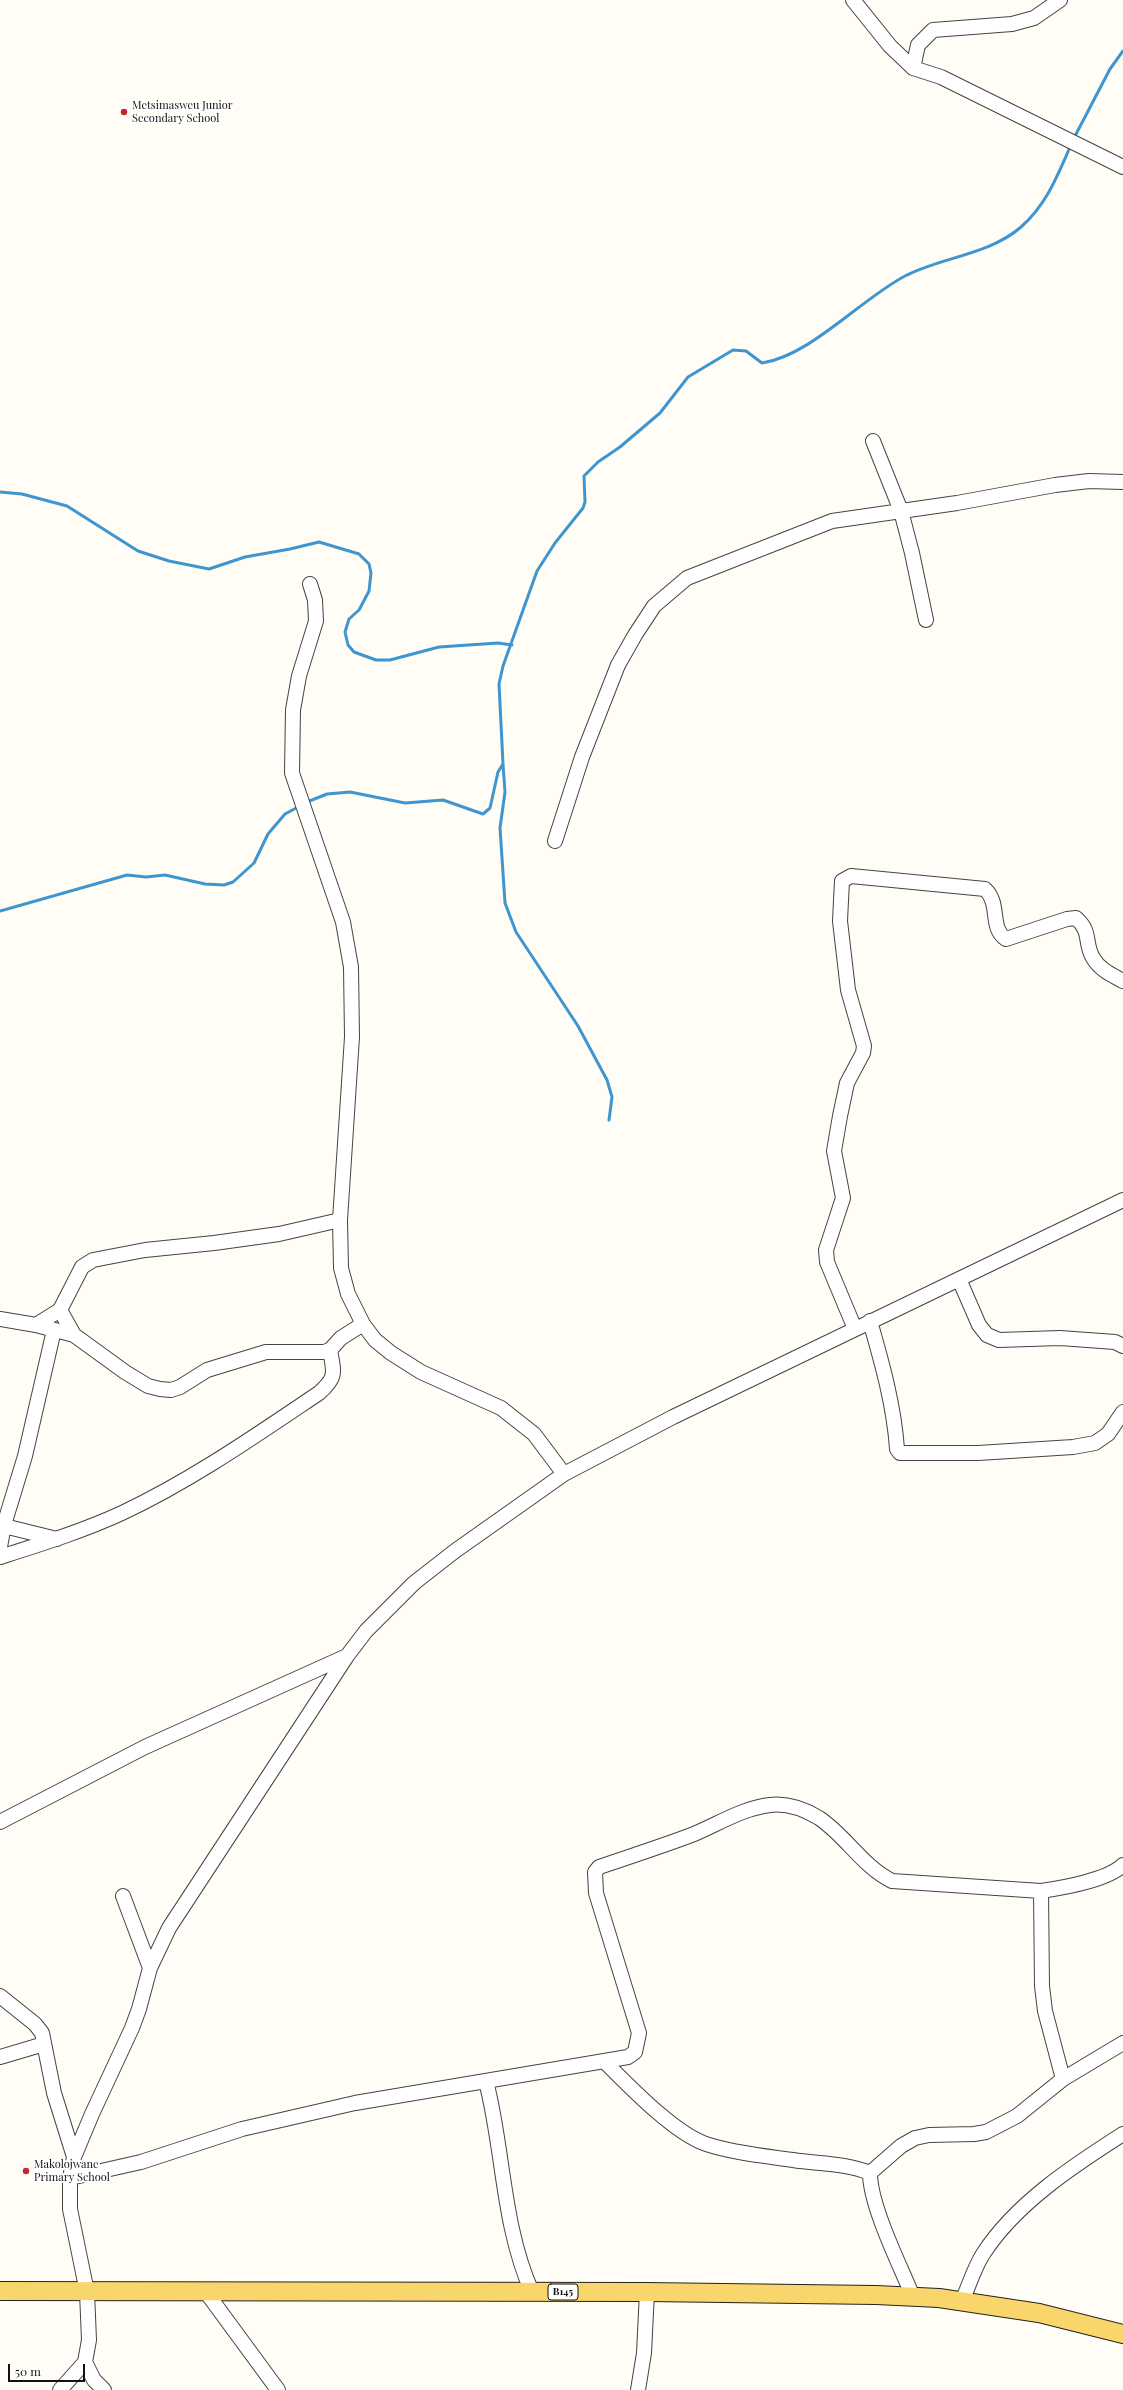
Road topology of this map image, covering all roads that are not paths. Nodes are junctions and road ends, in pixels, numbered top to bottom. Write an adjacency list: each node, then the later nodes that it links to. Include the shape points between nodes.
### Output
1 (853, 0): 3 (street, via 890,46)
2 (1060, 0): 3 (street, via 1034,18 1012,24 933,30 918,45)
3 (914, 68): 4 (street, via 941,77)
4 (1123, 167)
5 (873, 441): 7 (street)
6 (1123, 482): 7 (street, via 1055,485 957,504)
7 (901, 511): 9 (street); 10 (street, via 832,521 705,569 670,590 646,618 618,666 582,757)
8 (310, 584): 13 (street, via 315,600 316,621 300,676 292,724 292,773 343,922 351,967 352,1037)
9 (926, 620)
10 (555, 841)
11 (1123, 981): 20 (street, via 1104,971 1097,964 1092,957 1087,930 1076,918 1006,939 997,928 992,896 985,889 851,876 842,881 840,921 848,990 864,1046 863,1053 847,1083 840,1116 834,1151 843,1198 826,1250 827,1262)
12 (1123, 1200): 14 (street)
13 (340, 1220): 15 (street, via 279,1234 145,1250 93,1260 82,1267); 18 (street, via 341,1268 348,1294)
14 (959, 1280): 17 (street); 23 (street, via 986,1335 999,1340 1060,1338 1115,1342)
15 (60, 1310): 19 (street); 22 (street)
16 (0, 1319): 19 (street)
17 (870, 1321): 20 (street); 25 (street, via 886,1375 897,1449 900,1453 978,1453 1095,1443 1108,1434)
18 (363, 1324): 24 (street, via 341,1338); 26 (street, via 375,1340 405,1363 506,1412 534,1434)
19 (36, 1325): 21 (street)
20 (855, 1329): 26 (street, via 614,1446)
21 (54, 1330): 22 (street); 27 (street, via 25,1456)
22 (74, 1335): 24 (street, via 148,1386 171,1390 207,1370 266,1352)
23 (1123, 1346)
24 (330, 1350): 28 (street, via 334,1374 330,1383 319,1393 196,1474 122,1513)
25 (1123, 1412)
26 (564, 1474): 31 (street, via 414,1583 366,1631)
27 (2, 1525): 28 (street); 29 (street)
28 (57, 1539): 30 (street)
29 (0, 1547)
30 (0, 1557)
31 (347, 1656): 32 (street, via 145,1747); 36 (street, via 187,1897)
32 (0, 1822)
33 (1123, 1865): 34 (street, via 1093,1880)
34 (1041, 1890): 41 (street, via 892,1881 879,1874 819,1818 798,1808 780,1805 745,1811 672,1842 599,1868 595,1872 594,1880 596,1893 639,2033 635,2052 628,2057); 42 (street, via 1041,1958 1045,2011)
35 (123, 1896): 36 (street)
36 (150, 1968): 45 (street, via 139,2009)
37 (0, 1996): 39 (street, via 35,2024 42,2033)
38 (1123, 2043): 42 (street)
39 (44, 2044): 40 (street); 45 (street, via 54,2093)
40 (0, 2057)
41 (605, 2062): 43 (street); 46 (street, via 652,2108 706,2144 810,2163 847,2166)
42 (1063, 2079): 46 (street, via 1032,2106 986,2132 914,2138)
43 (486, 2081): 47 (street, via 355,2103 249,2127 141,2162); 51 (street, via 510,2227 521,2266)
44 (1123, 2134): 54 (street, via 1090,2155 1033,2198 1003,2229 983,2255)
45 (74, 2158): 47 (street)
46 (870, 2173): 53 (street, via 870,2182 879,2211)
47 (70, 2178): 49 (street, via 70,2208)
48 (0, 2291): 49 (main road, B145)
49 (87, 2292): 50 (main road, B145); 56 (street, via 89,2340)
50 (206, 2292): 51 (main road, B145); 59 (street)
51 (532, 2292): 52 (main road, B145)
52 (647, 2292): 53 (main road, B145); 60 (street, via 644,2353)
53 (913, 2297): 54 (main road, B145)
54 (962, 2301): 55 (main road, B145, via 1039,2313)
55 (1123, 2334)
56 (86, 2362): 57 (street); 58 (street, via 94,2380)
57 (60, 2390)
58 (104, 2390)
59 (278, 2390)
60 (638, 2390)

